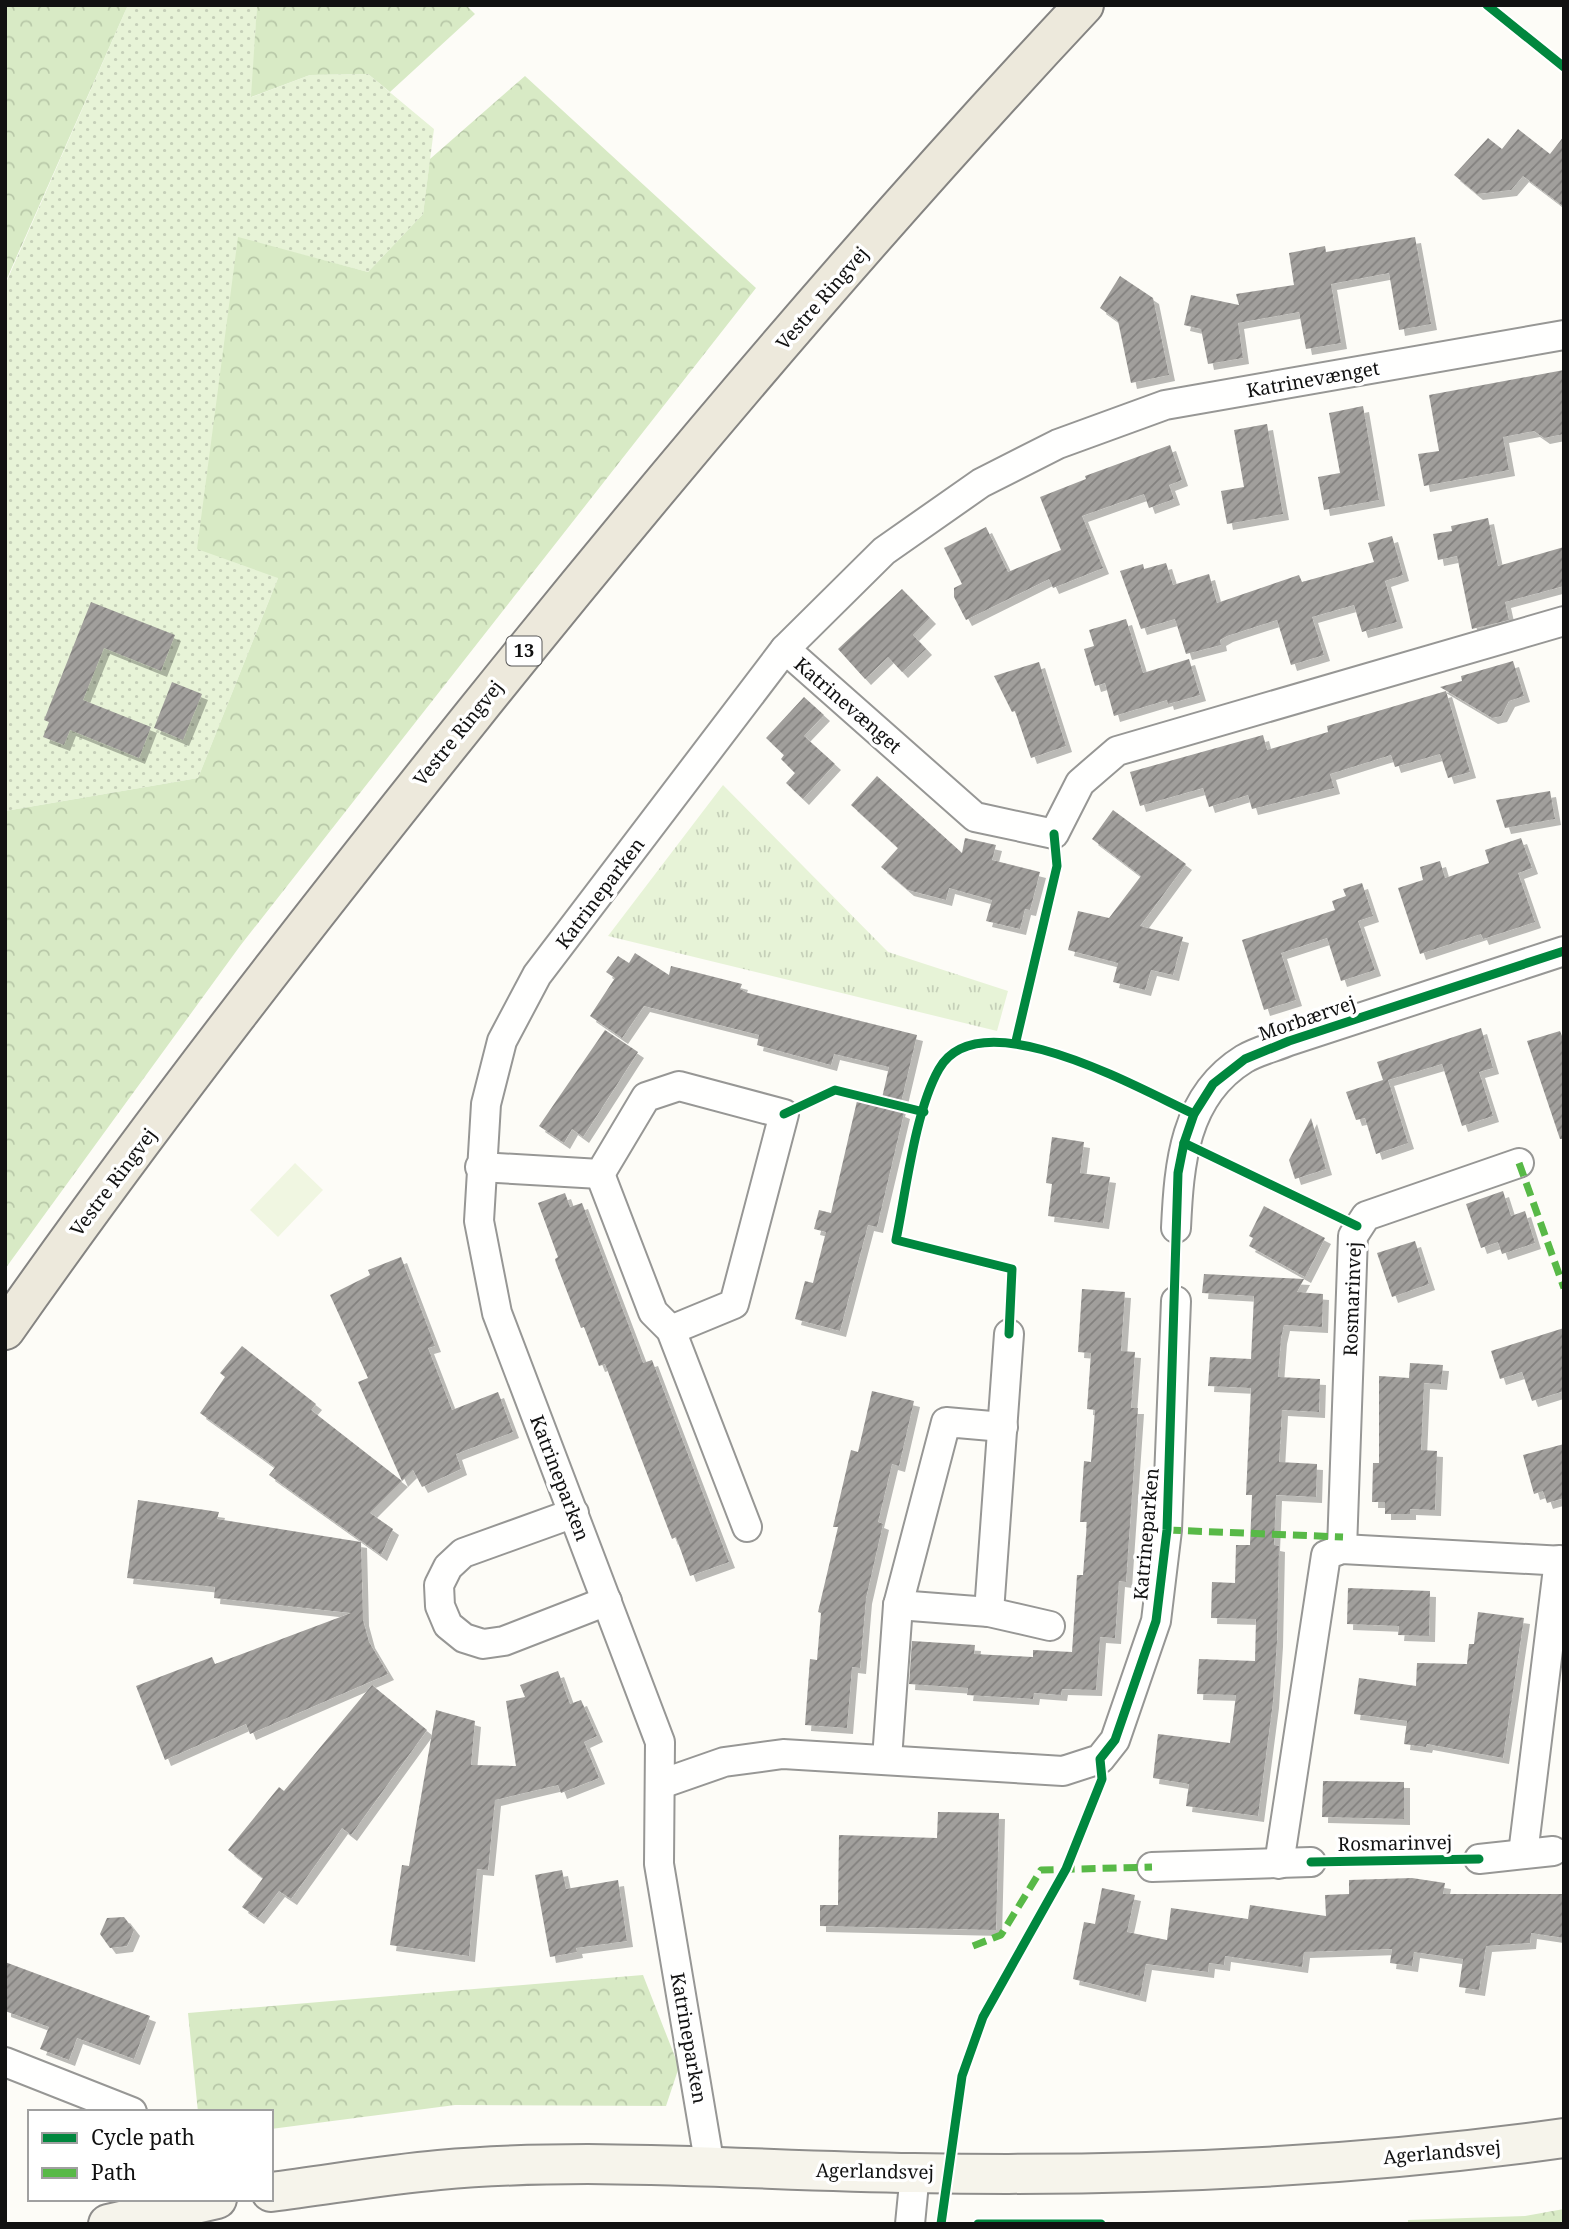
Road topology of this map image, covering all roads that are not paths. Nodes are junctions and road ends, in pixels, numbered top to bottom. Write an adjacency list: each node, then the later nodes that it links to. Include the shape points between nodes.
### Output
1 (1084, 5): 11 (main road, Vestre Ringvej / 13, via 975,121 609,546 311,916)
2 (1564, 335): 4 (street, Katrinevænget, via 1165,405 1058,444 981,483 884,551)
3 (1564, 621): 4 (street, Katrinevænget, via 1118,751 1080,783 1054,834 975,817)
4 (785, 649): 7 (street, Katrineparken, via 537,975 502,1041 486,1104)
5 (1564, 951): 9 (street, Morbærvej, via 1245,1059 1213,1084 1195,1115 1178,1173)
6 (1519, 1163): 17 (street, Rosmarinvej, via 1366,1216 1357,1226 1353,1236)
7 (480, 1167): 8 (street); 15 (street, Katrineparken, via 479,1221 497,1313)
8 (600, 1174): 12 (street, via 653,1312); 12 (street, via 646,1097 679,1086 785,1115 734,1304)
9 (1176, 1228)
10 (1176, 1301): 23 (street, Katrineparken, via 1167,1530 1156,1621 1115,1740 1100,1759 1063,1771)
11 (5, 1330)
12 (671, 1330): 16 (street)
13 (1009, 1334): 14 (street)
14 (1003, 1427): 20 (street, via 946,1422); 21 (street)
15 (574, 1513): 19 (street, Katrineparken); 19 (street, via 463,1553 448,1567 439,1585 440,1606 448,1625 464,1638 483,1644 504,1642)
16 (747, 1527)
17 (1342, 1549): 18 (street); 29 (street, via 1326,1555)
18 (1561, 1560): 26 (street)
19 (607, 1601): 24 (street, Katrineparken, via 660,1742)
20 (898, 1605): 21 (street); 23 (street)
21 (989, 1612): 22 (street)
22 (1050, 1626)
23 (887, 1759): 24 (street, Katrineparken, via 783,1754 724,1762)
24 (661, 1784): 34 (street, Katrineparken, via 659,1864)
25 (1553, 1851): 26 (street, Rosmarinvej)
26 (1523, 1854): 27 (street, Rosmarinvej)
27 (1479, 1859)
28 (1311, 1862): 29 (street, Rosmarinvej)
29 (1279, 1864): 30 (street, Rosmarinvej)
30 (1152, 1867)
31 (5, 2062): 32 (street)
32 (127, 2110)
33 (1564, 2138): 35 (street, Agerlandsvej, via 1487,2149 1215,2171)
34 (710, 2167): 35 (street, Agerlandsvej); 36 (street, Agerlandsvej, via 565,2165 439,2170)
35 (915, 2173): 39 (street)
36 (273, 2192)
37 (207, 2201): 38 (street)
38 (108, 2224)
39 (910, 2224)

